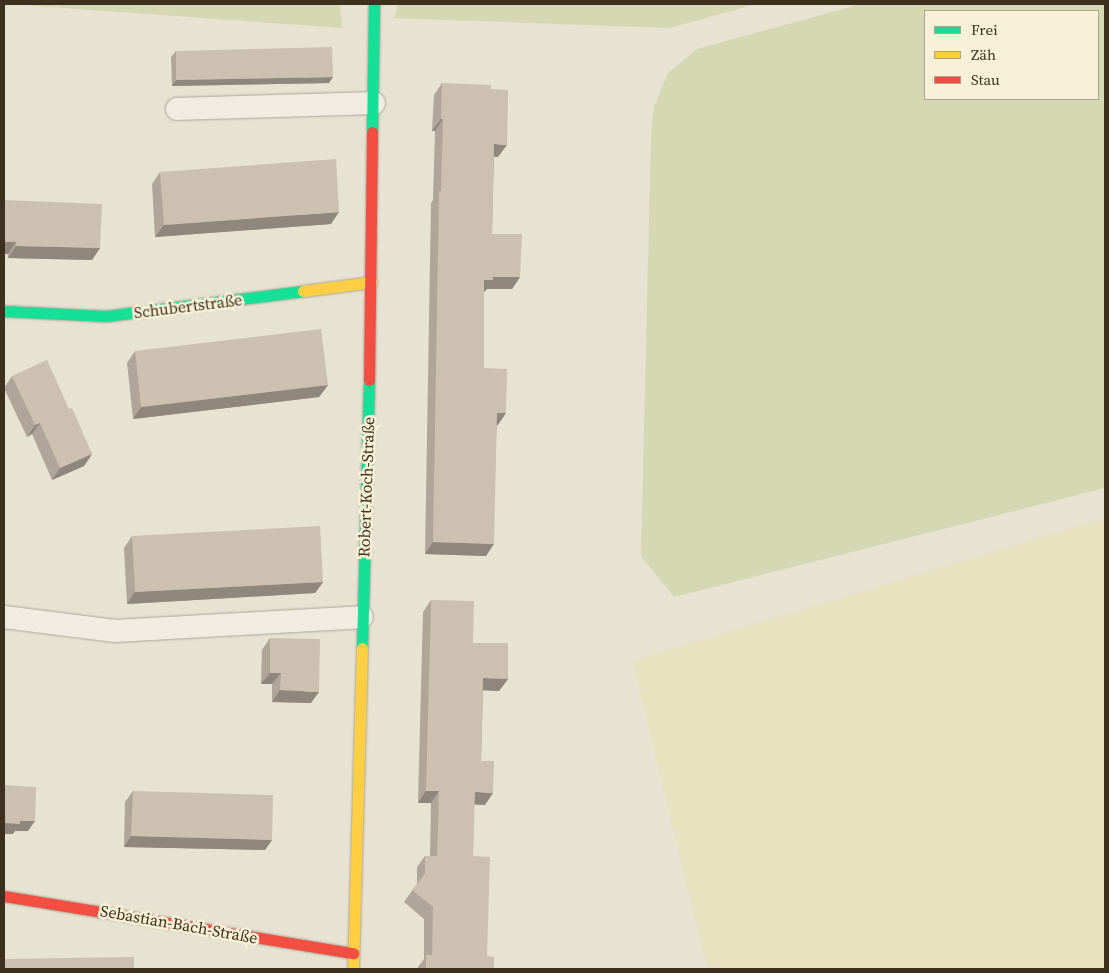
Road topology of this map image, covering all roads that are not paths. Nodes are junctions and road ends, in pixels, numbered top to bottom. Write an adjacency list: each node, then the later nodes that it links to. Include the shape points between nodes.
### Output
1 (374, 4): 2 (street, Robert-Koch-Straße)
2 (374, 103): 3 (lane); 4 (street, Robert-Koch-Straße)
3 (177, 109)
4 (371, 282): 5 (street, Schubertstraße, via 106,316); 7 (street, Robert-Koch-Straße)
5 (4, 311)
6 (4, 617): 7 (lane, via 115,631)
7 (362, 618): 9 (street, Robert-Koch-Straße)
8 (4, 896): 9 (street, Sebastian-Bach-Straße)
9 (353, 953): 10 (street, Robert-Koch-Straße)
10 (353, 969)

